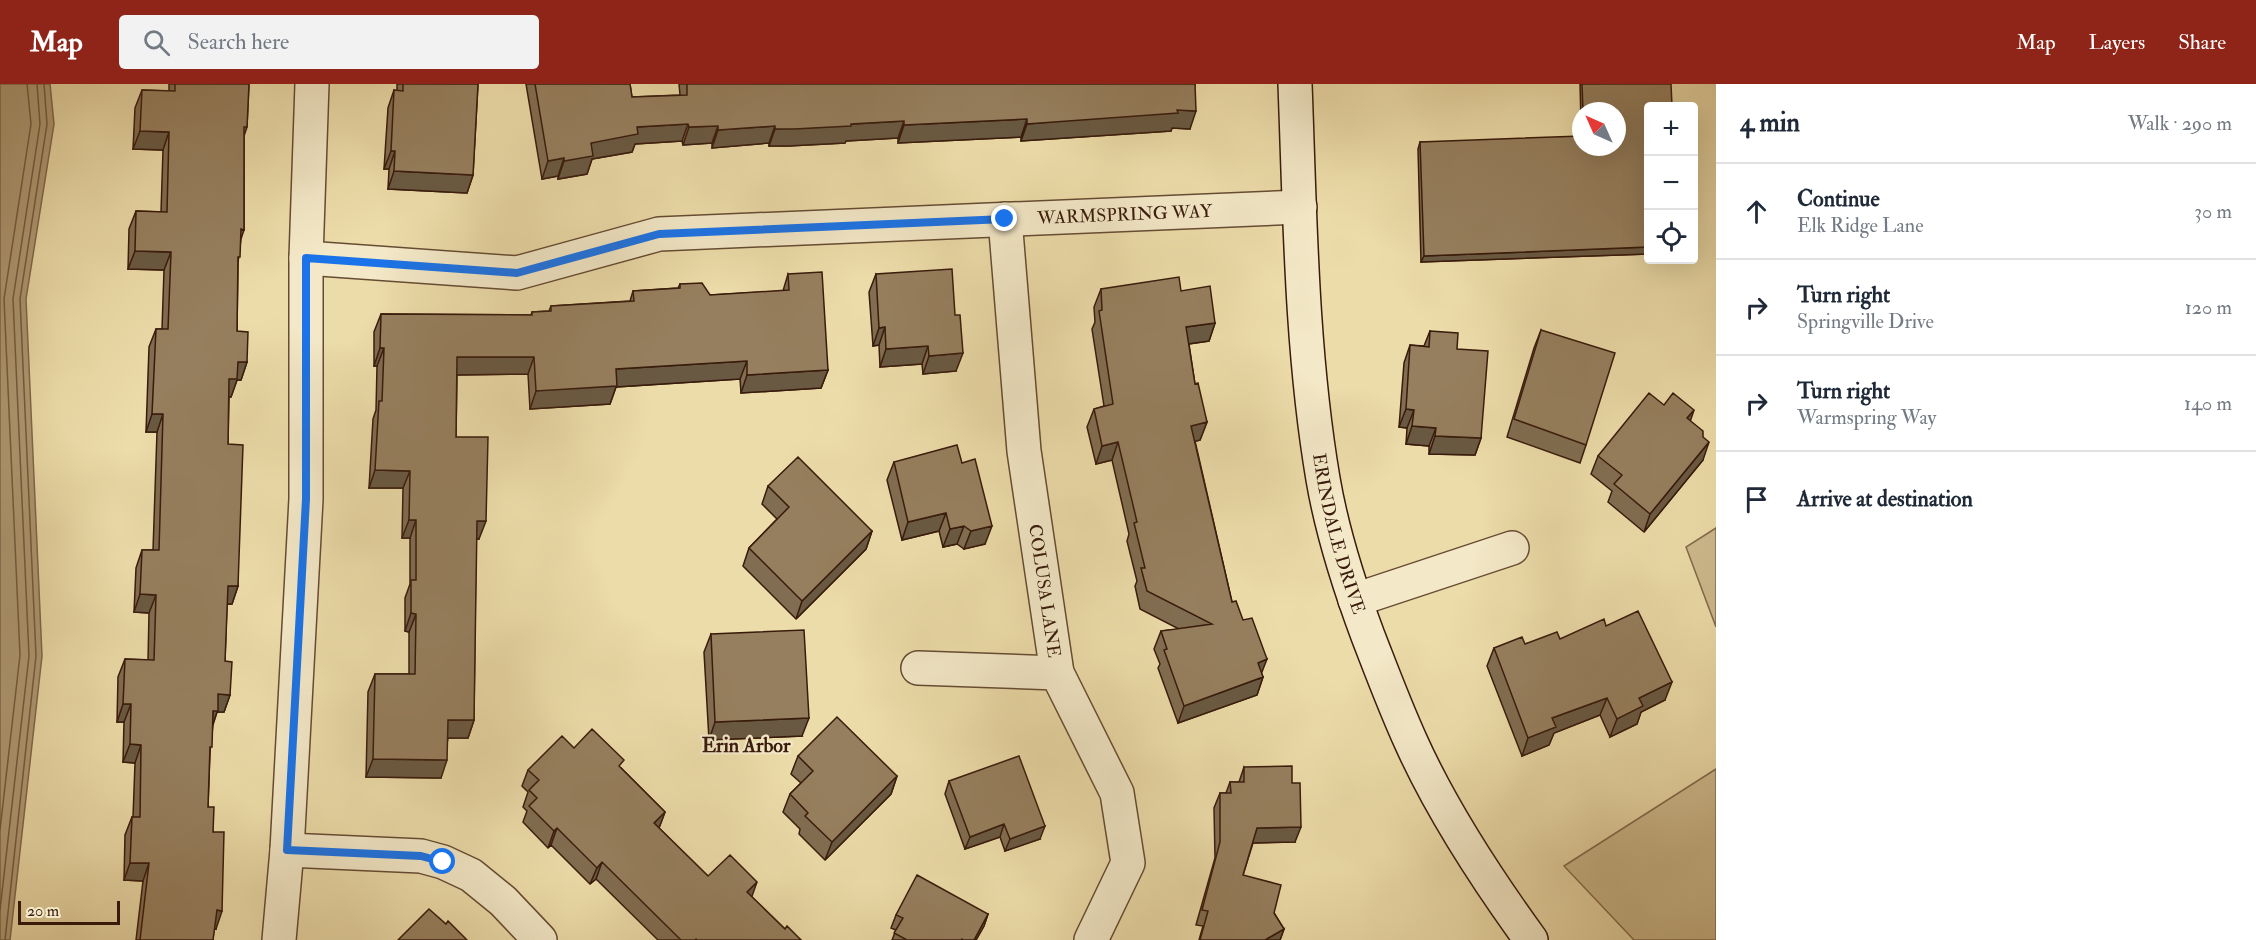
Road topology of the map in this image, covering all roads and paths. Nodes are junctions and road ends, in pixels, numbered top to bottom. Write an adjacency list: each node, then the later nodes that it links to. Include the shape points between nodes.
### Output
1 (312, 84): 5 (street)
2 (1295, 84): 3 (street, ERINDALE DRIVE)
3 (1300, 207): 4 (street, WARMSPRING WAY); 7 (street, ERINDALE DRIVE, via 1313,418 1337,542)
4 (1005, 219): 5 (street, WARMSPRING WAY, via 659,234 517,273); 9 (street, COLUSA LANE, via 1024,451)
5 (306, 258): 10 (street, via 306,499)
6 (1512, 548): 7 (street)
7 (1355, 600): 14 (street, ERINDALE DRIVE, via 1385,681 1442,801)
8 (918, 668): 9 (street)
9 (1057, 673): 13 (street, COLUSA LANE, via 1117,793 1128,863)
10 (287, 850): 11 (street); 12 (street, via 421,856 443,862 471,875 503,901)
11 (279, 940)
12 (540, 940)
13 (1091, 940)
14 (1531, 940)

